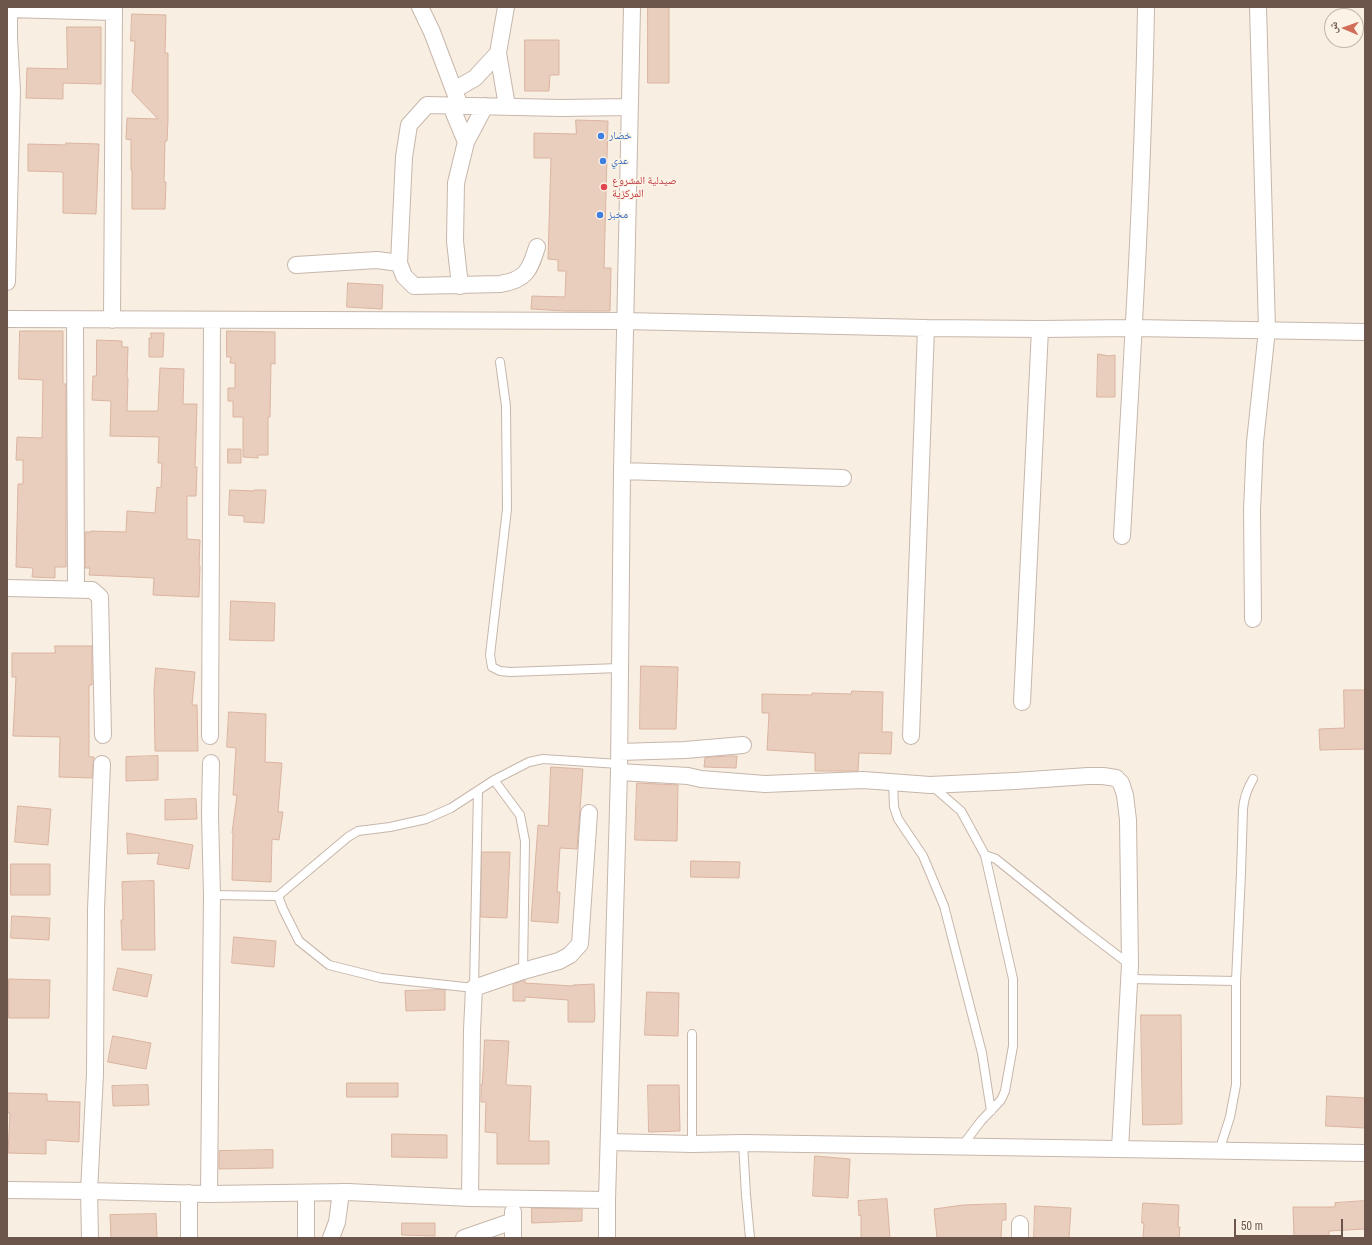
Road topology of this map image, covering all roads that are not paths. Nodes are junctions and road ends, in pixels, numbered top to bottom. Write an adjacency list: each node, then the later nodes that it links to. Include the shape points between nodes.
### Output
1 (420, 7): 10 (street, via 432,32)
2 (506, 7): 9 (street)
3 (632, 7): 13 (street)
4 (1146, 7): 26 (street, via 1140,229)
5 (1258, 7): 28 (street)
6 (9, 8): 7 (street); 8 (street)
7 (114, 9): 22 (street)
8 (8, 38): 18 (street, via 12,91)
9 (498, 53): 10 (street); 12 (street)
10 (455, 101): 11 (street); 14 (street); 16 (street, via 427,106 408,125)
11 (485, 106): 12 (street); 14 (street)
12 (507, 106): 13 (street)
13 (630, 107): 24 (street)
14 (466, 142): 19 (street, via 456,183 455,241)
15 (538, 247): 19 (street, via 530,267 521,277 509,283)
16 (399, 264): 17 (street, via 377,260); 19 (street, via 404,276 414,286)
17 (296, 265)
18 (7, 282)
19 (460, 286)
20 (7, 319): 21 (street)
21 (75, 319): 22 (street); 35 (street)
22 (112, 320): 23 (street)
23 (212, 320): 24 (street); 40 (street)
24 (625, 321): 25 (street); 31 (street)
25 (926, 328): 27 (street); 41 (street)
26 (1133, 328): 27 (street); 28 (street); 33 (street)
27 (1040, 329): 38 (street)
28 (1266, 330): 29 (street); 36 (street, via 1255,442 1252,510)
29 (1365, 332)
30 (500, 362): 37 (lane, via 506,406 507,509 491,647 492,667 510,672)
31 (622, 471): 32 (street); 37 (street)
32 (843, 478)
33 (1122, 536)
34 (7, 588): 35 (street)
35 (76, 589): 39 (street, via 92,590 100,597)
36 (1253, 619)
37 (620, 668): 44 (street)
38 (1022, 702)
39 (102, 735)
40 (210, 736)
41 (911, 736)
42 (743, 745): 44 (street, via 685,750)
43 (211, 763): 53 (street)
44 (619, 763): 47 (lane, via 543,759 529,762); 48 (street, via 701,780 765,784 863,780); 61 (street)
45 (102, 764): 69 (street)
46 (1253, 779): 57 (lane, via 1246,791 1243,804)
47 (494, 780): 50 (lane); 55 (lane, via 520,815 525,841)
48 (894, 782): 49 (street); 60 (lane, via 894,807 898,819 923,856 944,906 982,1053)
49 (930, 785): 52 (lane, via 961,811); 56 (street, via 1088,776 1116,778 1125,794 1128,820)
50 (478, 791): 54 (lane, via 451,808 426,819 358,831); 58 (lane)
51 (590, 813): 55 (street, via 580,944 570,955 559,961)
52 (985, 854): 56 (lane, via 996,859 1083,929); 60 (lane, via 1014,979 1013,1046 1005,1091)
53 (212, 895): 54 (lane); 73 (street)
54 (278, 896): 58 (lane, via 299,941 329,965 381,978)
55 (523, 971): 58 (street)
56 (1130, 972): 57 (lane); 65 (street)
57 (1236, 981): 66 (lane, via 1236,1085 1230,1117)
58 (474, 988): 74 (street)
59 (692, 1034): 63 (lane)
60 (991, 1111): 64 (lane)
61 (609, 1142): 63 (street); 76 (street)
62 (743, 1143): 63 (street); 64 (street); 85 (lane)
63 (692, 1144)
64 (961, 1147): 65 (street)
65 (1120, 1149): 66 (street)
66 (1219, 1151): 67 (street)
67 (1365, 1153)
68 (7, 1190): 69 (street)
69 (89, 1191): 71 (street); 78 (street)
70 (341, 1192): 72 (street); 74 (street); 81 (street)
71 (189, 1193): 73 (street); 79 (street)
72 (306, 1193): 73 (street); 80 (street)
73 (209, 1194)
74 (470, 1198): 75 (street)
75 (512, 1198): 76 (street); 77 (street)
76 (606, 1200): 84 (street)
77 (513, 1221): 82 (street); 83 (street)
78 (90, 1238)
79 (189, 1238)
80 (306, 1238)
81 (331, 1238)
82 (464, 1238)
83 (513, 1238)
84 (607, 1238)
85 (750, 1238)

